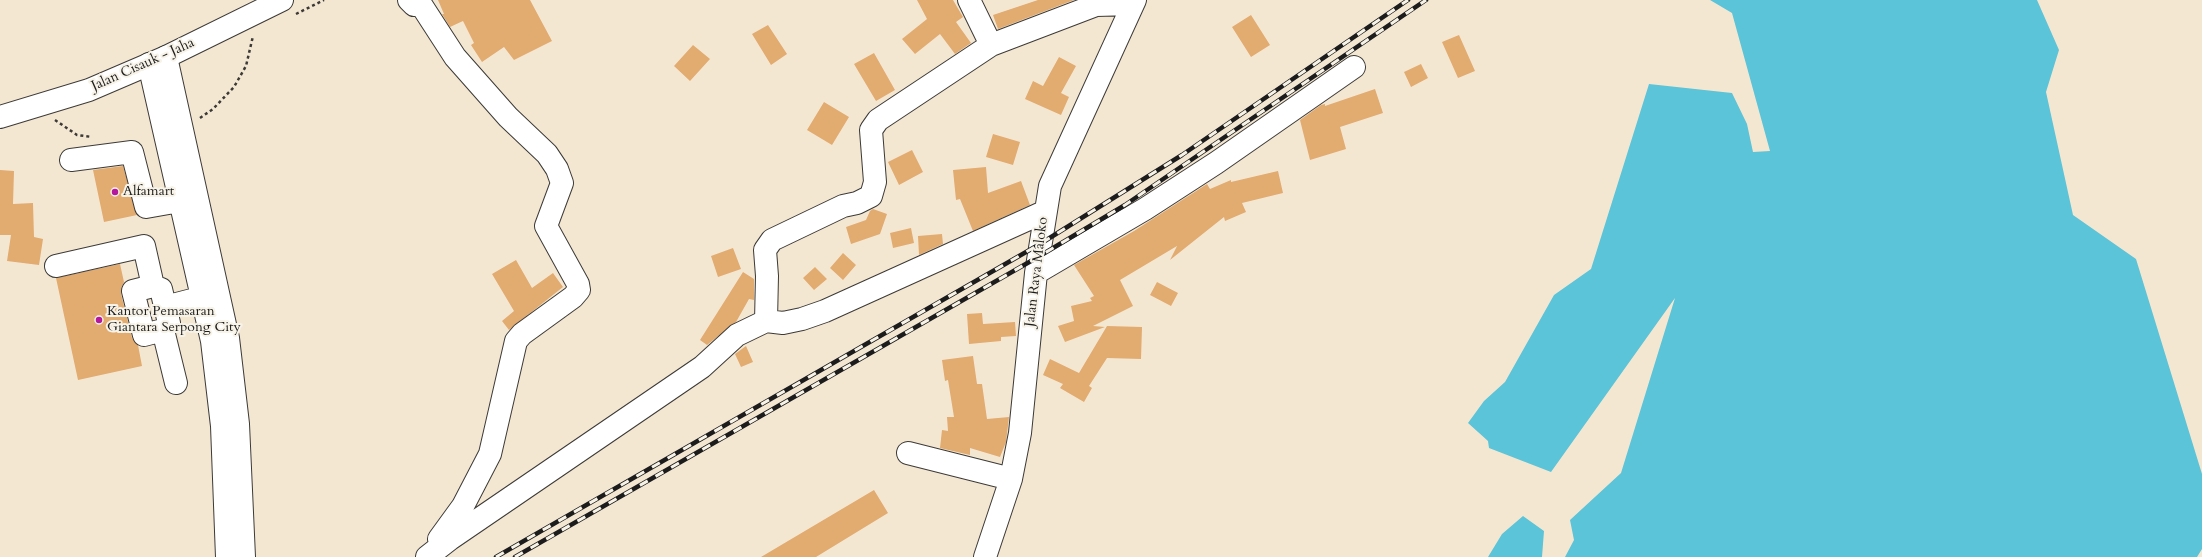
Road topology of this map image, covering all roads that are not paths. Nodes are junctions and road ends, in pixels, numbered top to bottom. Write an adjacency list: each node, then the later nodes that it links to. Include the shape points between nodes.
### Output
1 (282, 0): 6 (street, Jalan Cisauk - Jaha)
2 (409, 0): 24 (street, via 414,5 420,3 455,57 508,117 547,154 557,169 562,183 546,226 578,284 578,290 573,298 522,334 512,348 490,454 456,518)
3 (969, 0): 5 (street)
4 (1134, 2): 5 (street, via 1096,4); 11 (street, Jalan Raya Maloko, via 1050,186)
5 (991, 45): 17 (street, via 878,120 871,130 875,182 871,196 843,206 772,240 765,250)
6 (157, 61): 8 (street, Jalan Cisauk - Jaha, via 89,90); 10 (street); 15 (street)
7 (1354, 68): 13 (street, via 1145,209)
8 (0, 117)
9 (71, 160): 10 (street, via 132,152 146,207)
10 (180, 201): 15 (street)
11 (1044, 212): 13 (street, Jalan Raya Maloko); 17 (street, via 825,311 783,323)
12 (56, 266): 14 (street, via 144,246)
13 (1036, 273): 21 (street, Jalan Raya Maloko, via 1020,433)
14 (153, 286): 16 (street, via 161,289); 18 (street, via 133,291 144,335)
15 (210, 295): 16 (street); 22 (street, via 212,341 222,426); 23 (street, via 228,338 238,424)
16 (165, 307): 18 (street, via 169,323)
17 (766, 321): 24 (street, via 737,335 702,367)
18 (163, 330): 19 (street)
19 (176, 383)
20 (908, 453): 21 (street)
21 (1011, 479): 25 (street, Jalan Raya Maloko)
22 (227, 557)
23 (244, 557)
24 (426, 557)
25 (985, 557)

